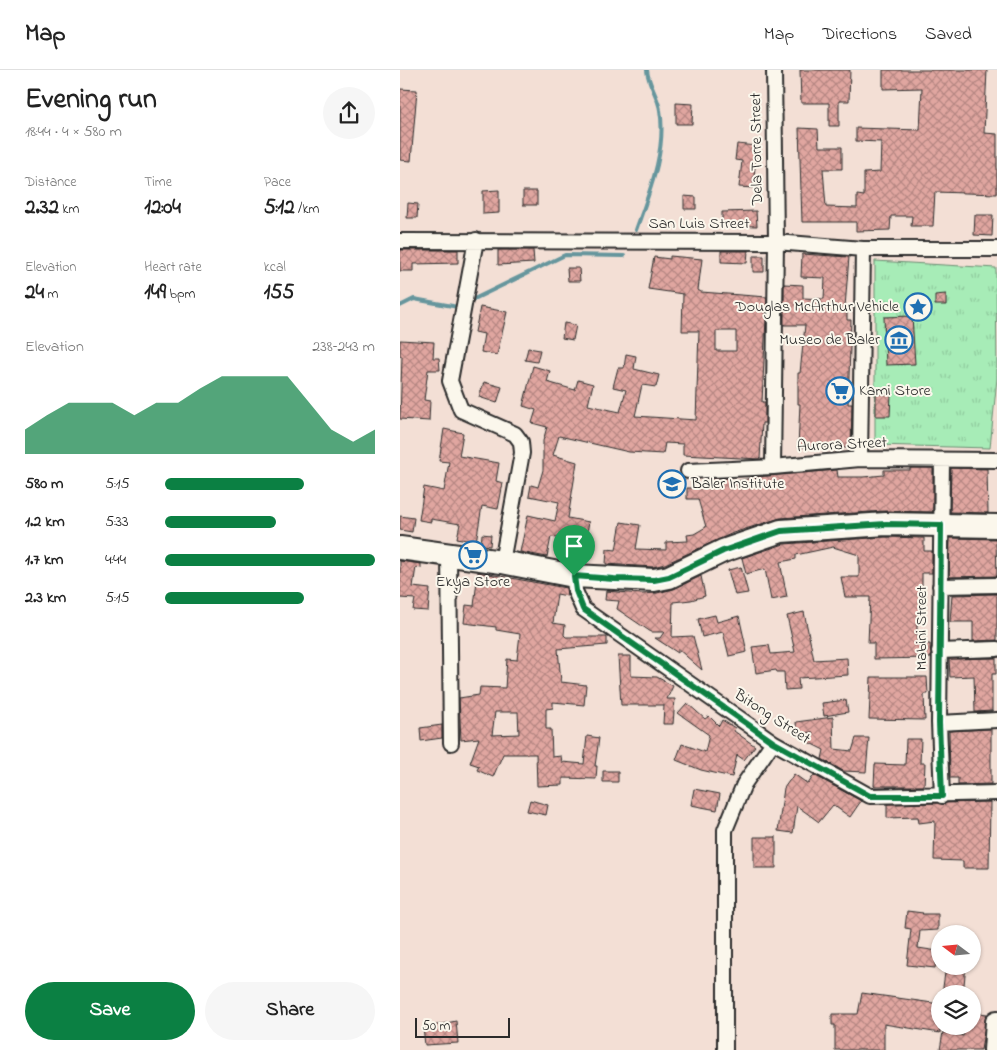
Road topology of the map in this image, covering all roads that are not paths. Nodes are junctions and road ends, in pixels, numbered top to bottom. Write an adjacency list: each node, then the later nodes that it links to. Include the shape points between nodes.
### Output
1 (774, 70): 4 (street, Dela Torre Street)
2 (400, 240): 3 (street, San Luis Street)
3 (476, 240): 4 (street, San Luis Street); 16 (street, via 450,381 462,410 514,434 521,442 522,453)
4 (776, 242): 6 (street, San Luis Street); 10 (street, Dela Torre Street)
5 (997, 249): 6 (street, San Luis Street)
6 (862, 250): 7 (street)
7 (860, 459): 9 (street, Aurora Street); 10 (street, Aurora Street)
8 (997, 460): 9 (street, Aurora Street)
9 (942, 461): 12 (street, Mabini Street)
10 (774, 467): 11 (street, Aurora Street)
11 (688, 470)
12 (941, 525): 13 (main road); 17 (main road, via 869,525 781,531 723,551 669,577); 19 (street, Mabini Street)
13 (997, 526)
14 (400, 548): 15 (main road)
15 (449, 554): 16 (main road); 25 (street)
16 (502, 562): 17 (main road)
17 (574, 576): 24 (street, Bitong Street, via 583,609)
18 (997, 585): 19 (street)
19 (940, 586): 21 (street, Mabini Street)
20 (997, 649): 21 (street)
21 (939, 651): 23 (street, Mabini Street)
22 (997, 720): 23 (street)
23 (939, 723): 27 (street, Mabini Street)
24 (773, 742): 27 (street, Bitong Street, via 870,796); 29 (street, via 744,784 725,830)
25 (451, 743)
26 (997, 793): 27 (street, Bitong Street)
27 (942, 796)
28 (997, 1022): 30 (main road)
29 (725, 1050)
30 (995, 1050)

